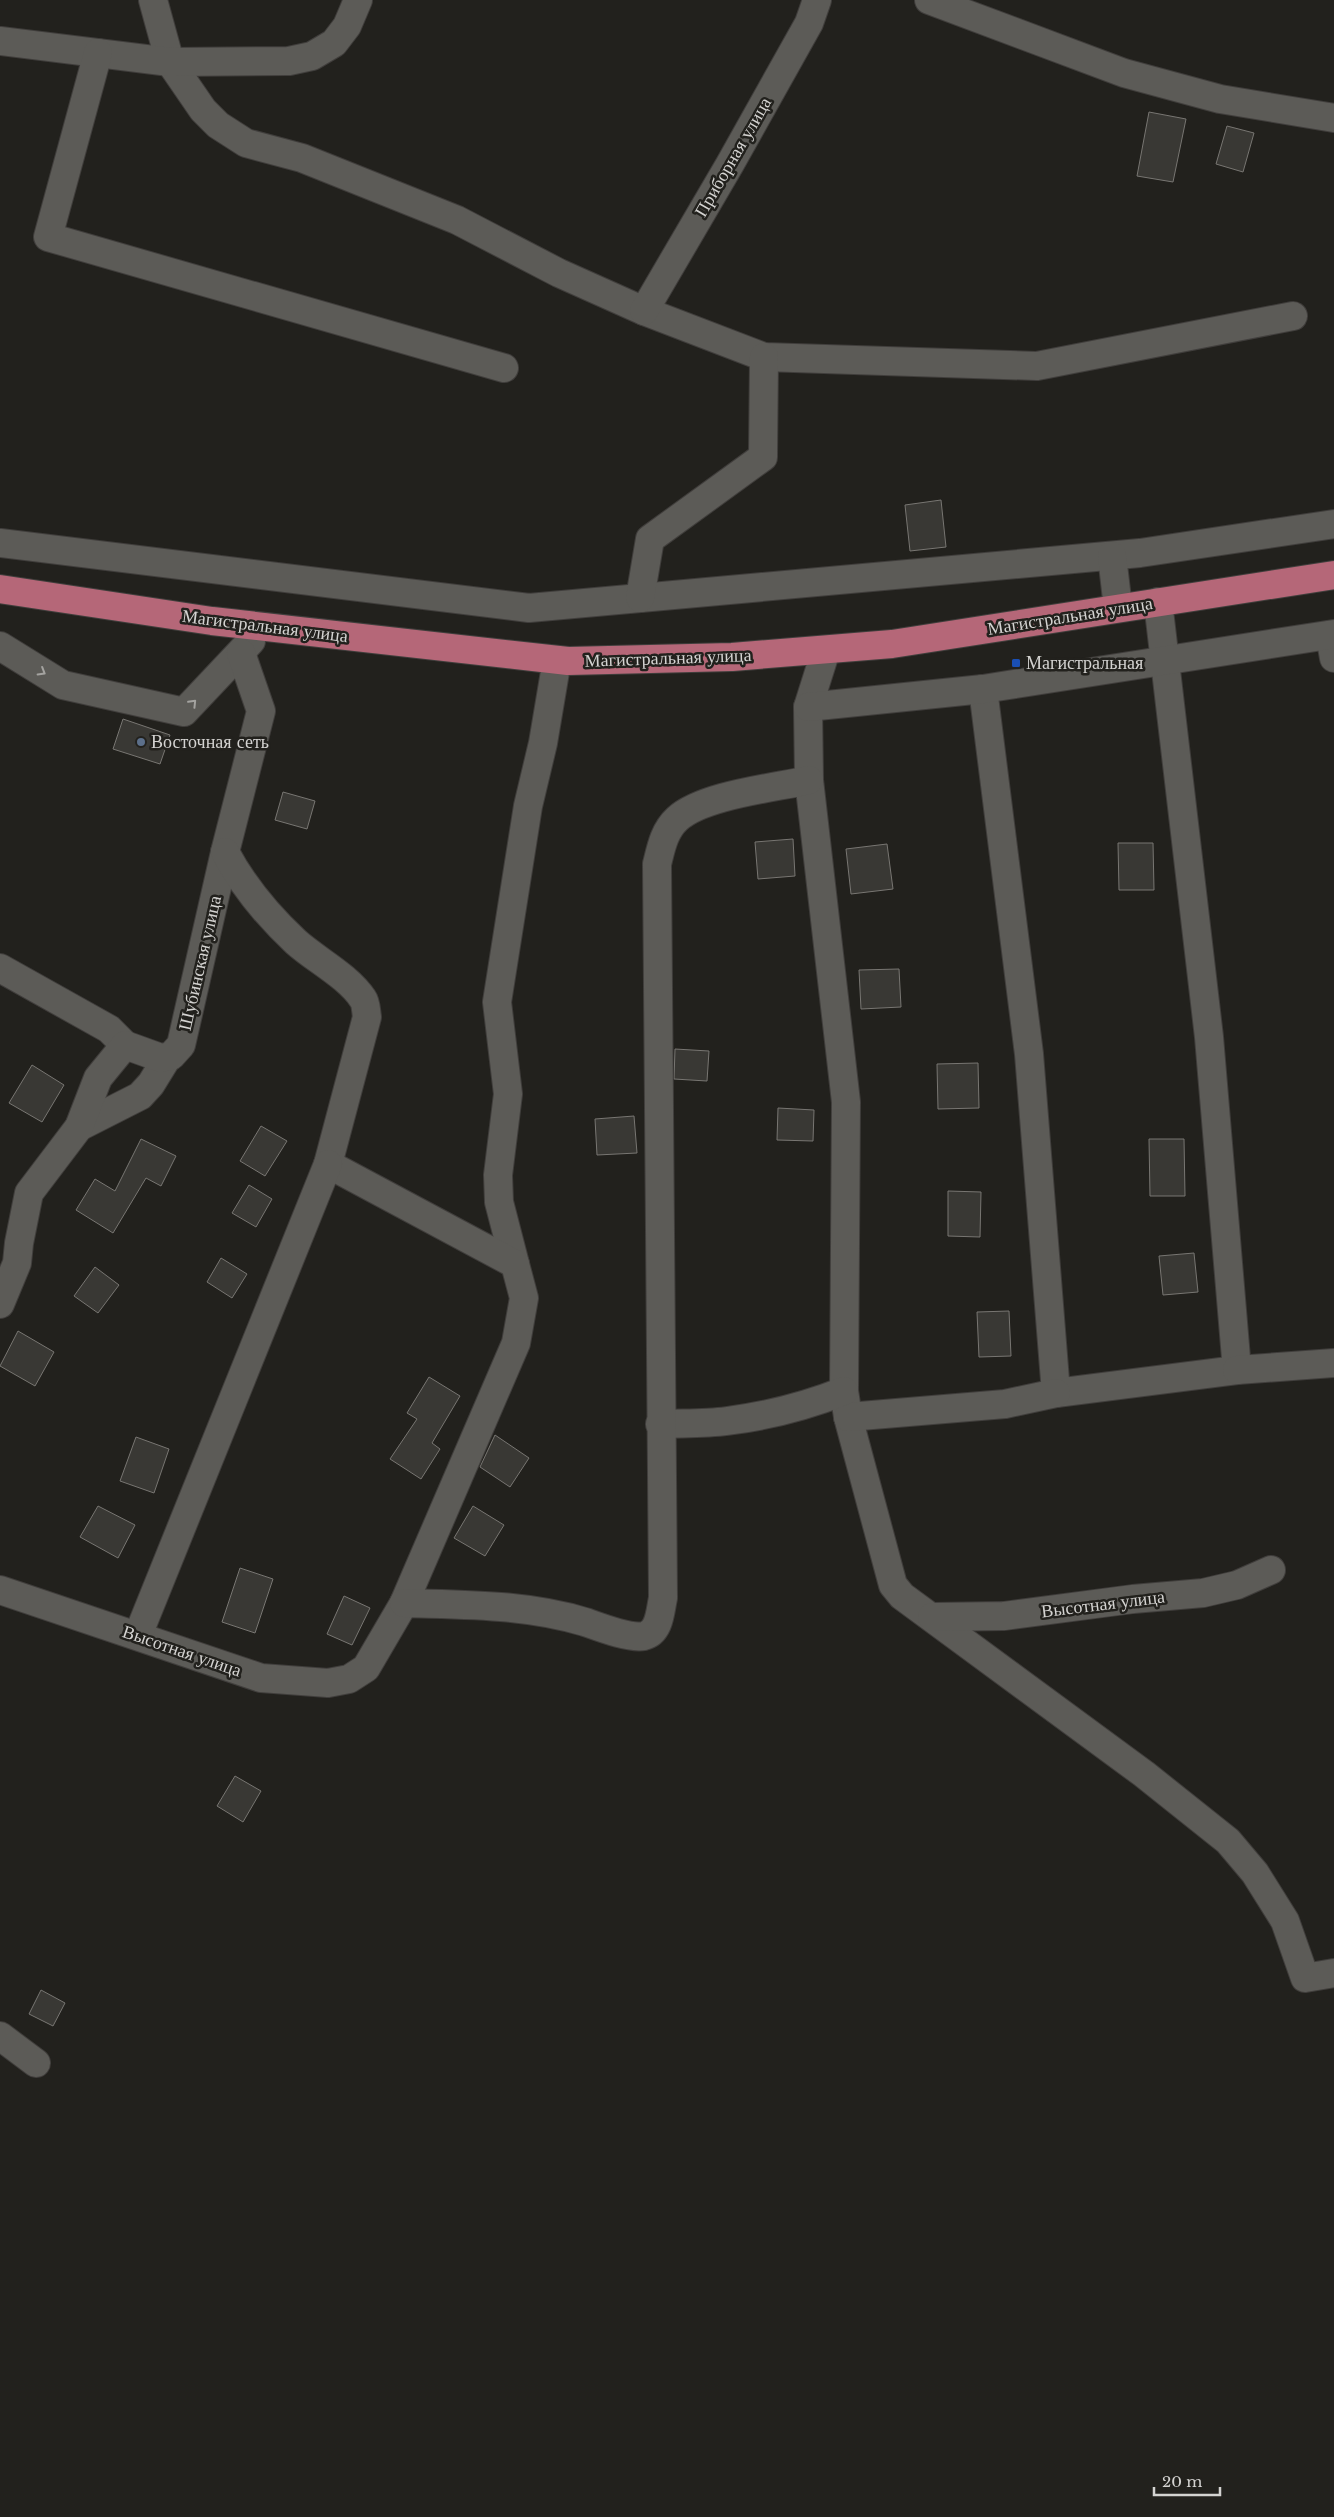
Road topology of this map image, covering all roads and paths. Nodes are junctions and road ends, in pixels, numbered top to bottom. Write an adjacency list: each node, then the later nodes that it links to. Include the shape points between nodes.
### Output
1 (153, 0): 7 (street)
2 (358, 0): 7 (street, via 347,26 334,43 312,56 289,61)
3 (817, 0): 9 (street, Приборная улица, via 809,23)
4 (930, 0): 8 (street, via 1124,73 1220,99)
5 (0, 41): 6 (street)
6 (98, 53): 7 (street); 12 (street, via 48,238)
7 (170, 62): 9 (street, via 203,110 218,125 246,143 302,158 457,220 559,273)
8 (1334, 118)
9 (644, 311): 11 (street)
10 (1293, 316): 11 (street, via 1037,366)
11 (764, 357): 18 (street, via 763,457 650,540)
12 (504, 368)
13 (1334, 524): 15 (street)
14 (0, 544): 18 (street, via 529,608)
15 (1112, 556): 18 (street); 20 (street)
16 (1334, 576): 19 (highway, Магистральная улица)
17 (1, 593): 21 (highway, Магистральная улица)
18 (640, 598)
19 (1158, 602): 20 (highway, Магистральная улица); 27 (street)
20 (1118, 608): 24 (highway, Магистральная улица, via 892,644)
21 (262, 627): 25 (street); 26 (highway, Магистральная улица)
22 (1333, 642): 27 (street)
23 (0, 646): 25 (street, one-way to 25, via 63,684 184,712)
24 (826, 650): 26 (highway, Магистральная улица, via 732,657); 29 (street)
25 (241, 653): 31 (street, Шубинская улица, via 261,711)
26 (557, 660): 37 (street, via 528,806 497,1002 508,1094 498,1174 499,1202)
27 (1166, 663): 28 (street); 40 (street, via 1209,1037)
28 (983, 690): 29 (street); 41 (street, via 1030,1054)
29 (808, 707): 30 (street)
30 (809, 780): 42 (street, via 846,1102); 43 (street, via 700,804 678,819 662,840 657,864)
31 (225, 852): 34 (street, Шубинская улица, via 181,1045); 36 (street, via 259,905 296,942 350,983 364,1000 367,1017)
32 (0, 968): 33 (street, via 109,1029)
33 (125, 1045): 34 (street); 35 (street, via 98,1078)
34 (167, 1058): 35 (street, Шубинская улица, via 152,1084 140,1096)
35 (79, 1127): 38 (street, via 29,1193 17,1263)
36 (328, 1164): 37 (street); 48 (street)
37 (515, 1264): 46 (street, via 524,1298 516,1343)
38 (0, 1304)
39 (1334, 1363): 40 (street)
40 (1237, 1370): 41 (street)
41 (1056, 1393): 42 (street, via 1006,1404)
42 (846, 1404): 43 (street, via 815,1402 725,1422); 47 (street, via 893,1585 902,1596)
43 (660, 1424): 46 (street, via 663,1598 654,1631 643,1636 616,1632 570,1618 503,1605)
44 (1271, 1570): 47 (street, Высотная улица, via 1237,1584 1202,1593 1004,1616)
45 (0, 1590): 48 (street, Высотная улица)
46 (404, 1603): 48 (street, Высотная улица, via 366,1668 349,1679 328,1683 261,1678)
47 (932, 1617): 49 (street, via 1144,1774 1228,1841 1255,1873 1285,1921 1305,1978)
48 (138, 1635)
49 (1334, 1973)
50 (0, 2036): 51 (street)
51 (36, 2062)

